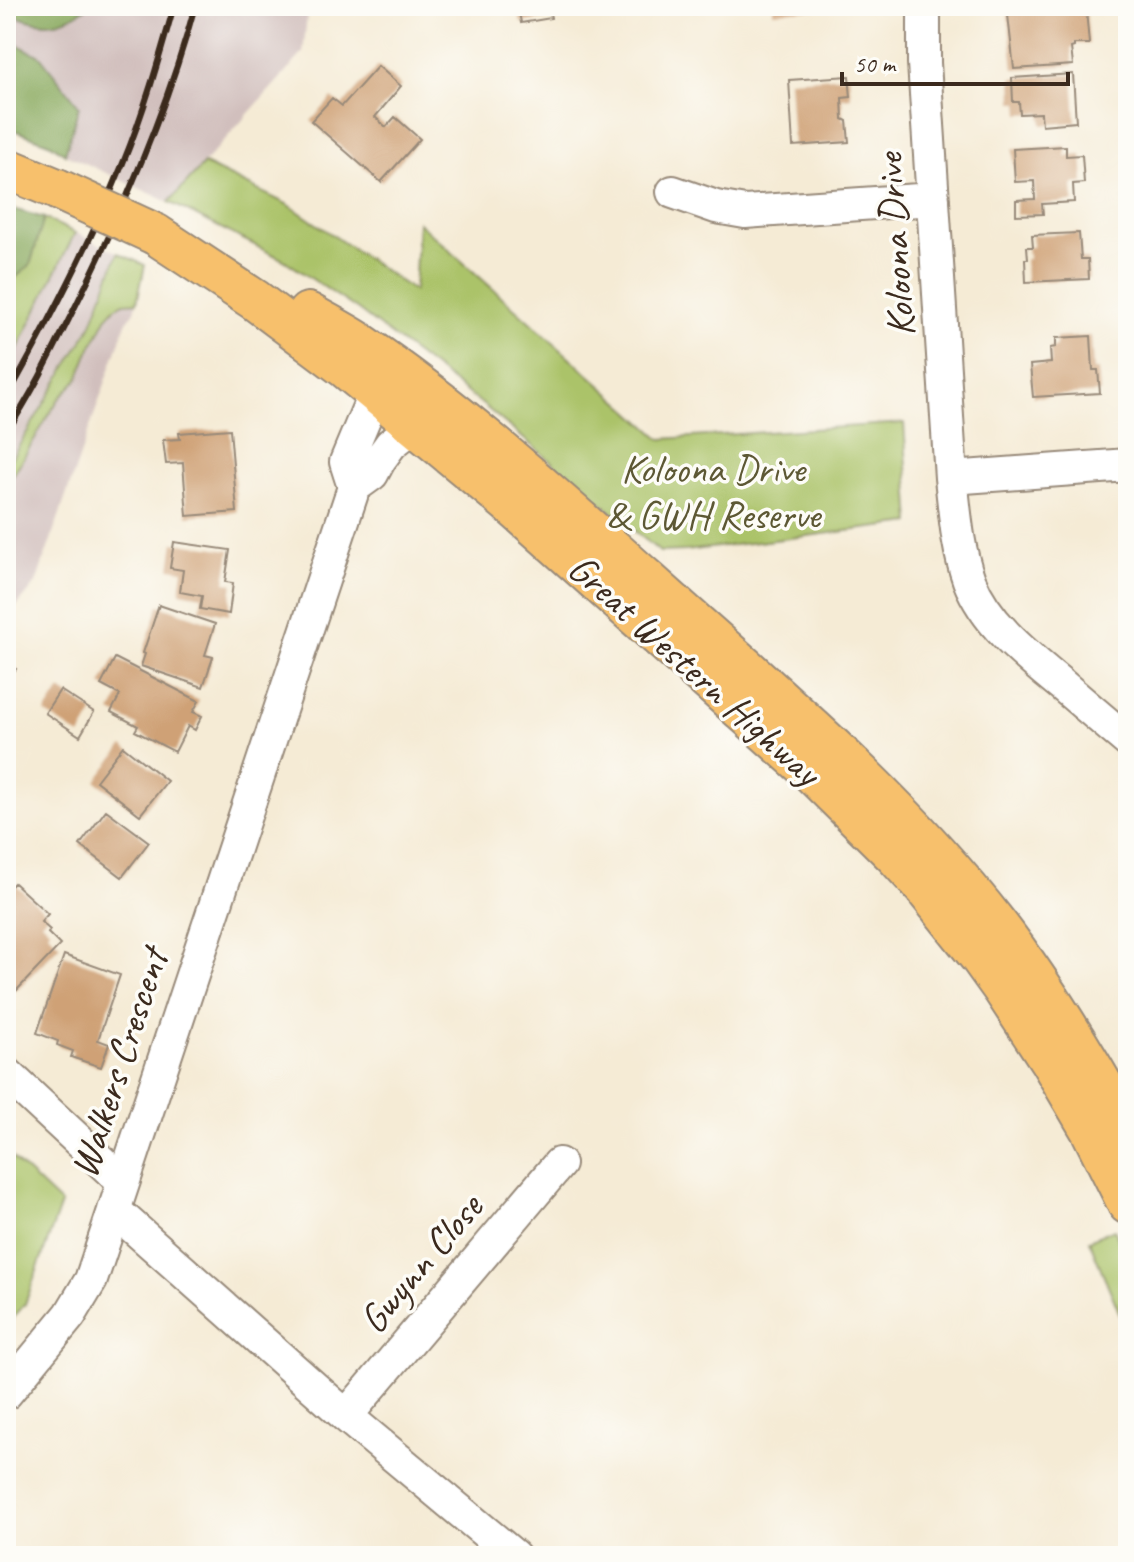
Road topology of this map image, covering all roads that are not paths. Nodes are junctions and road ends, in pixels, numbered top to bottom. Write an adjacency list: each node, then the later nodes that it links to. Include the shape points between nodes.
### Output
1 (924, 6): 4 (street, Koloona Drive)
2 (6, 168): 5 (main road, Great Western Highway, bridge, via 155,234 292,304 358,342)
3 (673, 192): 4 (street, via 745,212)
4 (933, 199): 8 (street, Koloona Drive)
5 (382, 378): 6 (main road, Great Western Highway); 9 (street, Walkers Crescent, via 346,462); 12 (main road, Great Western Highway, via 464,420 831,746 925,840 998,926 1049,998)
6 (415, 425): 9 (street, Walkers Crescent); 15 (main road, Great Western Highway, via 786,750 894,854 1003,989 1091,1130)
7 (1128, 465): 8 (street)
8 (951, 478): 10 (street, Koloona Drive, via 961,554 984,608 1024,652)
9 (354, 487): 14 (street, Walkers Crescent)
10 (1128, 741)
11 (6, 1073): 14 (street)
12 (1128, 1130)
13 (559, 1164): 17 (street, Gwynn Close)
14 (118, 1196): 16 (street, via 82,1298); 17 (street, Walkers Crescent)
15 (1128, 1204)
16 (6, 1393)
17 (346, 1416): 18 (street, Walkers Crescent)
18 (514, 1556)

